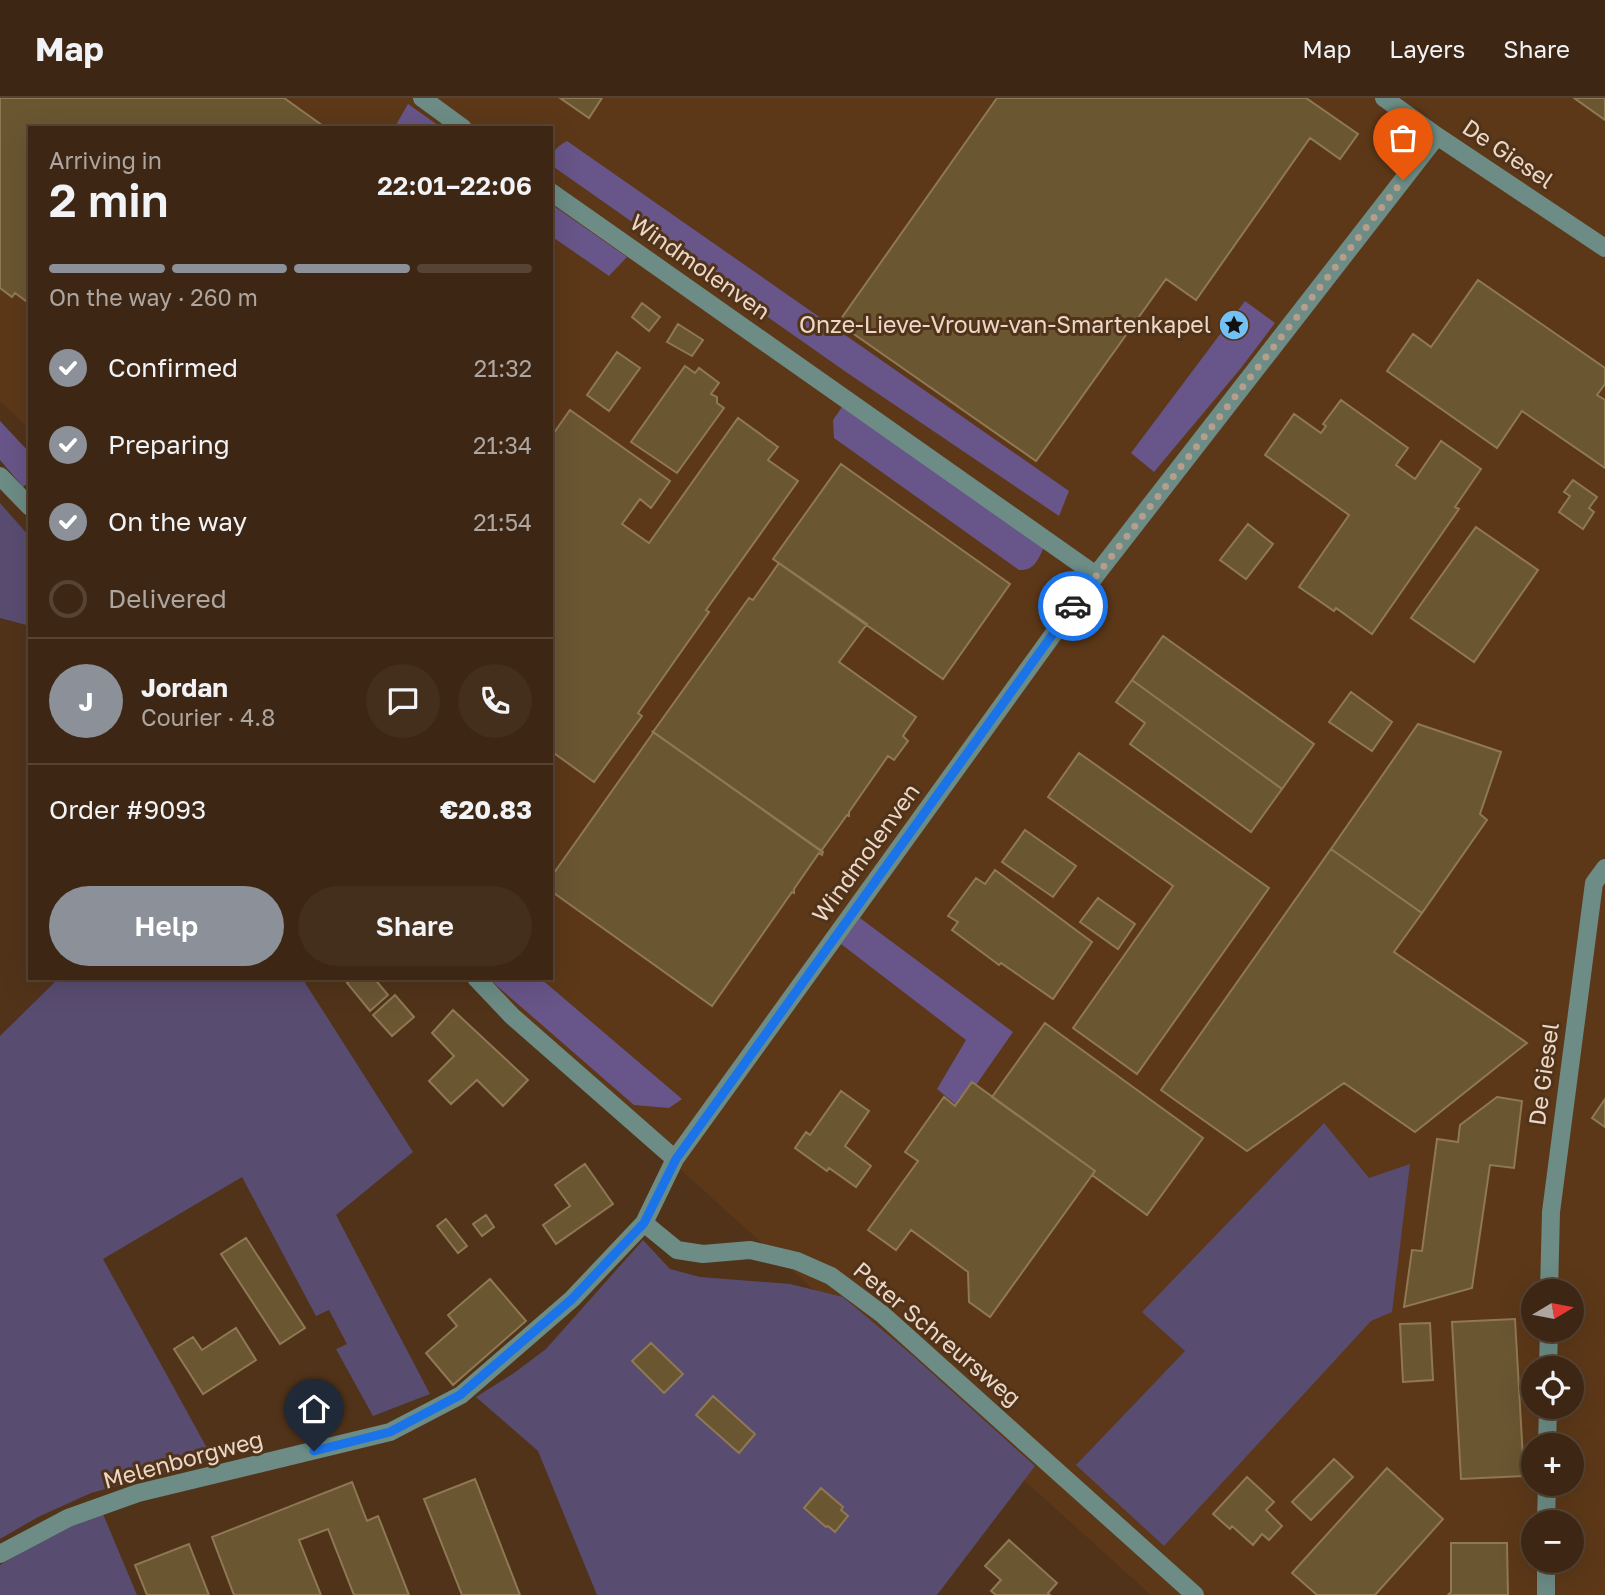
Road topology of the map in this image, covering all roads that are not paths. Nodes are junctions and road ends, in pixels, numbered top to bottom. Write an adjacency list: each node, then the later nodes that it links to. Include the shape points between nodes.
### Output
1 (422, 98): 3 (street)
2 (1384, 98): 4 (street, De Giesel)
3 (460, 126)
4 (1437, 136): 6 (street, De Giesel); 9 (street, Windmolenven)
5 (553, 193): 9 (street, Windmolenven)
6 (1605, 248)
7 (0, 476): 8 (street)
8 (28, 506)
9 (1096, 575): 12 (street, Windmolenven)
10 (1605, 867): 14 (street, De Giesel, via 1594,883 1550,1212)
11 (478, 980): 12 (street, via 512,1016)
12 (676, 1159): 13 (street)
13 (644, 1223): 15 (street, Melenborgweg, via 572,1299 460,1395 390,1432 138,1493 68,1518); 17 (street, Peter Schreursweg, via 677,1250 703,1254 750,1250 797,1261 831,1276 882,1314)
14 (1549, 1279)
15 (0, 1554)
16 (1546, 1573): 18 (street)
17 (1195, 1595)
18 (1546, 1595)

